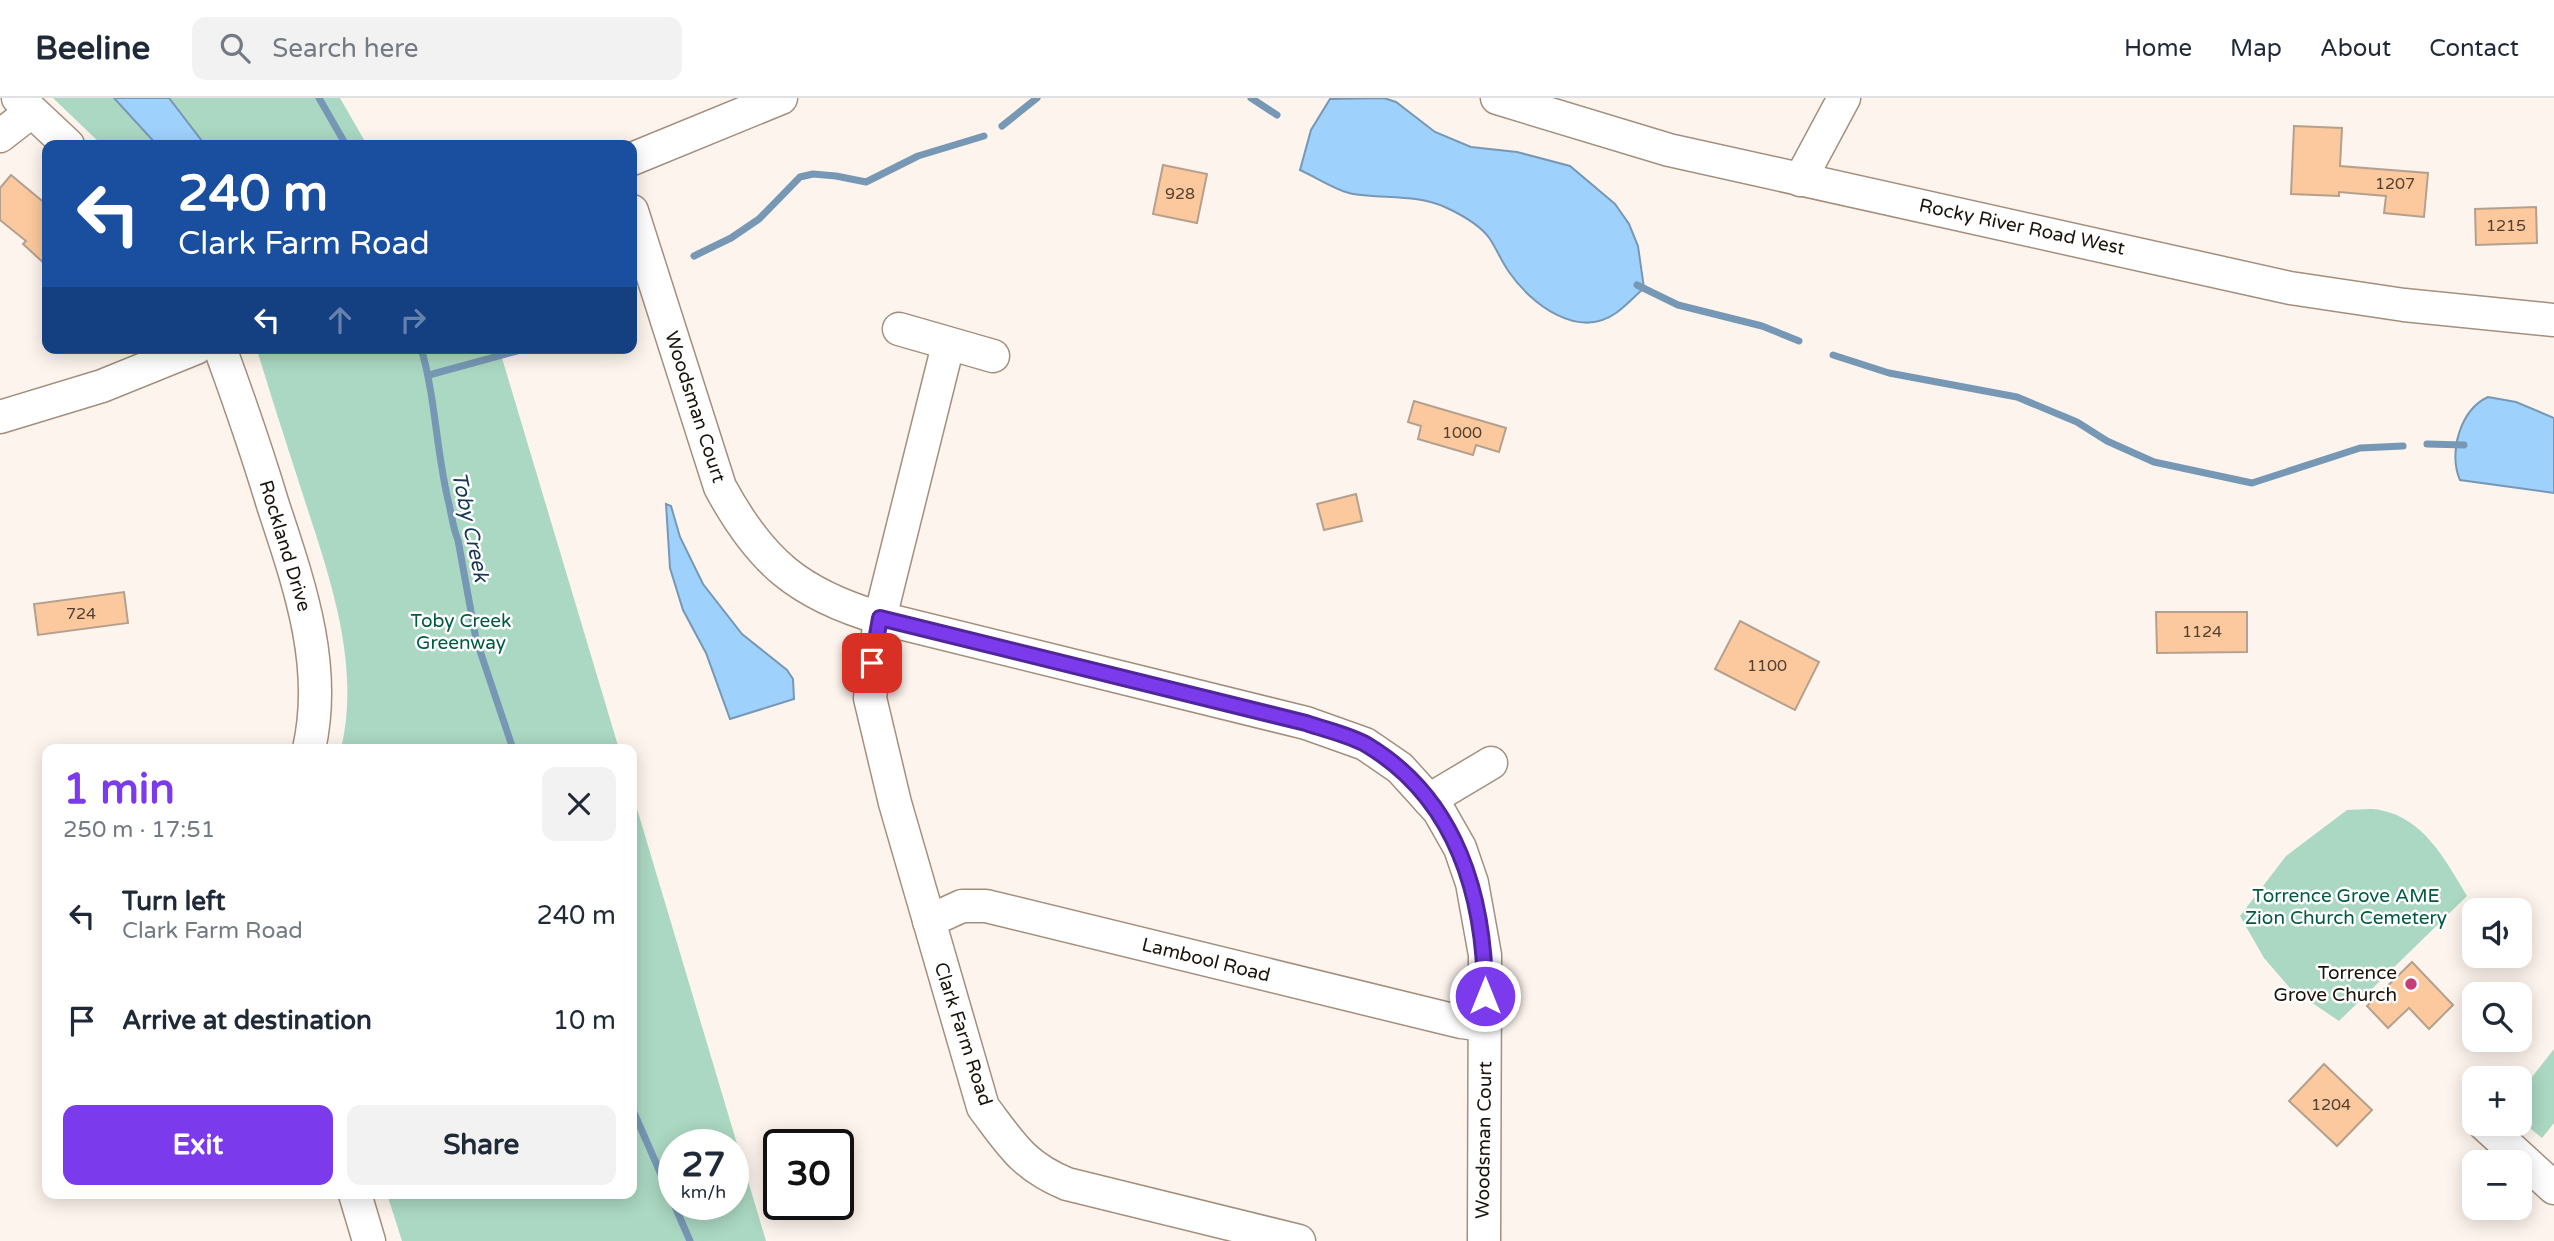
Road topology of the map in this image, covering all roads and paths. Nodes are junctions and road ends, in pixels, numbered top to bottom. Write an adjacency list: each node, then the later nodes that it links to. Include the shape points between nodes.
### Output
1 (781, 98): 7 (street)
2 (1497, 98): 8 (street, Rocky River Road West, via 1669,150)
3 (1844, 98): 8 (street)
4 (24, 105): 5 (street); 6 (street)
5 (0, 136)
6 (62, 140)
7 (637, 157)
8 (1800, 180): 10 (street, Rocky River Road West, via 2290,288)
9 (637, 227): 17 (street, Woodsman Court, via 708,453 741,526 771,560 810,591)
10 (2554, 320)
11 (899, 329): 12 (street)
12 (948, 345): 15 (street); 17 (street, Clark Farm Road)
13 (181, 354): 16 (street, via 102,386)
14 (222, 354): 18 (street, Rockland Drive, via 307,617 316,704)
15 (993, 356)
16 (0, 418)
17 (880, 618): 20 (street, Woodsman Court, via 1306,723 1365,744 1400,768); 21 (street, Clark Farm Road, via 870,686 873,722)
18 (310, 744)
19 (1490, 763): 20 (street)
20 (1429, 800): 22 (street, Woodsman Court, via 1460,848 1472,883 1485,955)
21 (929, 921): 22 (street, Lambool Road, via 962,906 986,906); 27 (street, Clark Farm Road, via 984,1107 1038,1172 1067,1184)
22 (1485, 1025): 28 (street, Woodsman Court)
23 (2497, 1136): 24 (street)
24 (2554, 1188)
25 (356, 1199): 26 (street)
26 (369, 1241)
27 (1299, 1241)
28 (1483, 1241)

